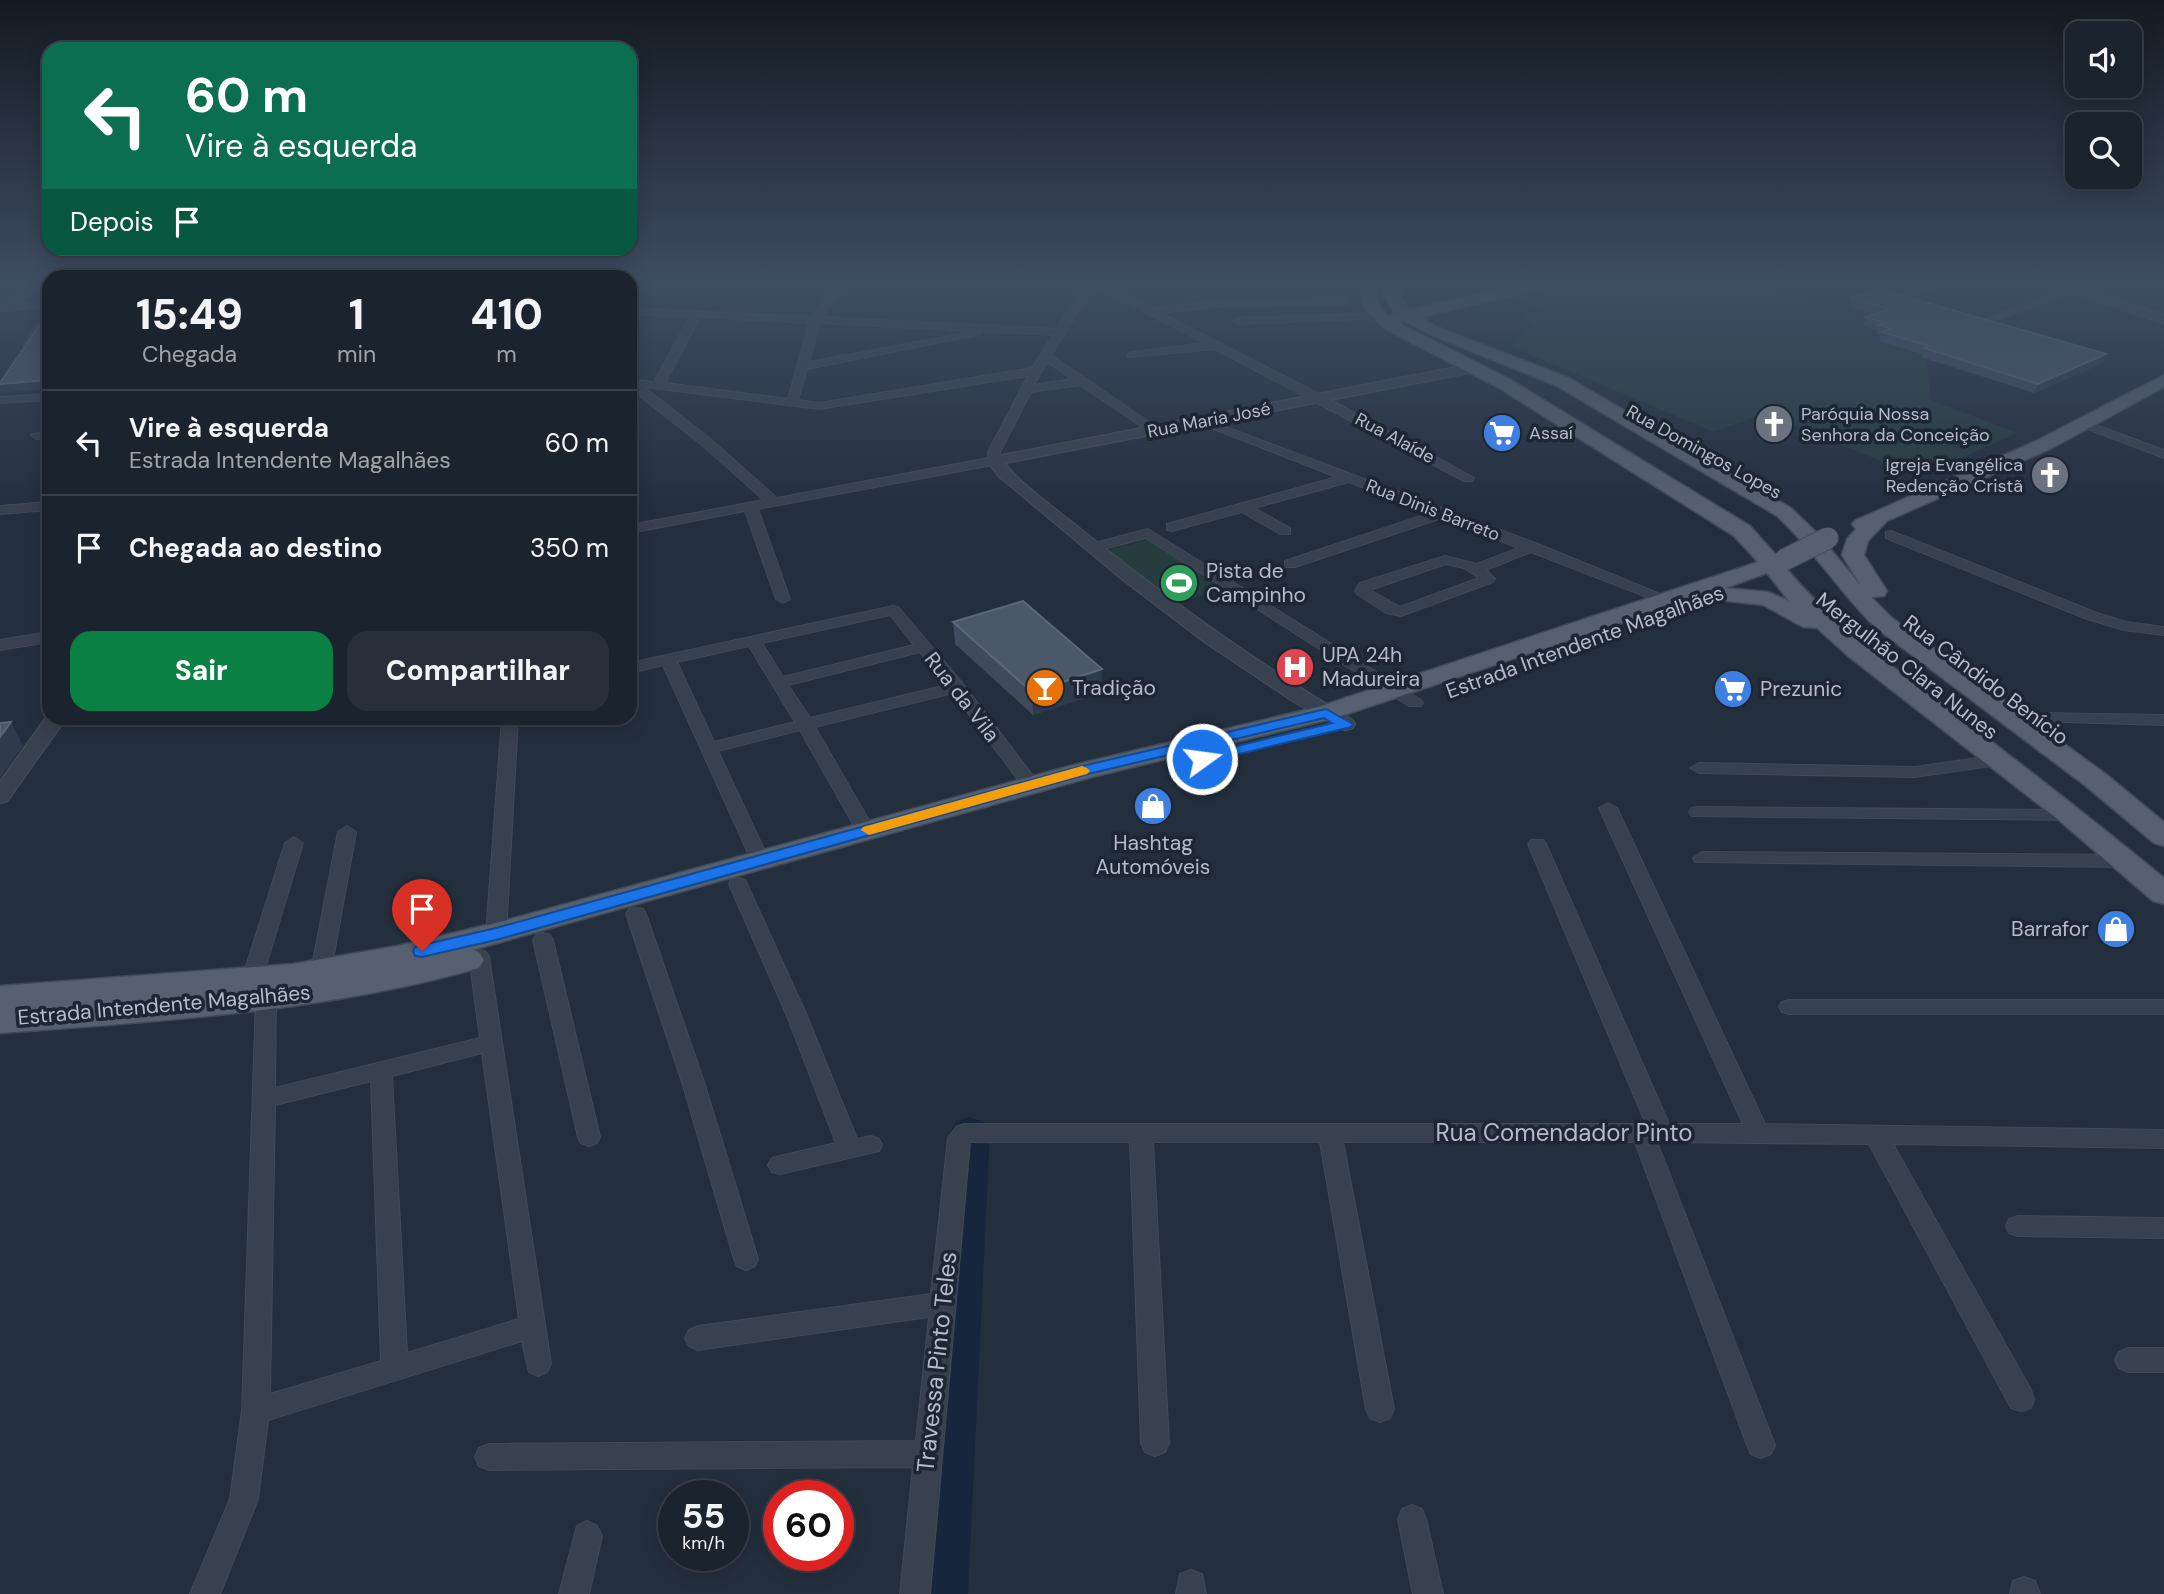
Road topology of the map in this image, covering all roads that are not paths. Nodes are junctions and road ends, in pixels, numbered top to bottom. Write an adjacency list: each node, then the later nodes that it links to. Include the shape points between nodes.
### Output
1 (673, 358): 17 (street)
2 (803, 358): 11 (street)
3 (847, 358): 11 (street)
4 (1044, 358): 13 (street)
5 (1049, 358): 15 (street)
6 (1244, 358): 21 (street, Rua Alaíde)
7 (1460, 358): 12 (main road, Rua Domingos Lopes)
8 (1475, 358): 84 (main road, Mergulhão Clara Nunes, via 1756,528 1782,551 1814,595 2082,804)
9 (1500, 358): 78 (main road, Mergulhão Clara Nunes, via 1563,382 1784,512 1806,530 1877,617 2097,781)
10 (1529, 358): 41 (main road, Rua Domingos Lopes, via 1572,377 1817,515)
11 (800, 367): 23 (street)
12 (1473, 368): 21 (street, Rua Maria José); 44 (main road, Rua Domingos Lopes, via 1730,523)
13 (1037, 371): 19 (street); 23 (street, via 830,405)
14 (2164, 380): 25 (main road)
15 (1083, 381): 19 (street); 26 (street)
16 (637, 382): 17 (street)
17 (658, 385): 23 (street)
18 (637, 387): 31 (street)
19 (1028, 389): 27 (street)
20 (42, 397): 22 (street)
21 (1321, 399): 24 (street, Rua Maria José); 30 (street, Rua Alaíde)
22 (0, 400)
23 (792, 403)
24 (1202, 421): 26 (street, Rua Maria José); 29 (street, Rua Dinis Barreto)
25 (2084, 424): 28 (street); 37 (main road)
26 (1155, 431): 27 (street, Rua Maria José, via 1027,455)
27 (995, 454): 31 (street, Rua Maria José); 43 (street, via 1004,473)
28 (2164, 454)
29 (1348, 478): 34 (street); 36 (street, Rua Dinis Barreto)
30 (1468, 478)
31 (773, 501): 32 (street, Rua Maria José)
32 (750, 506): 39 (street, Rua Maria José); 48 (street)
33 (42, 507): 35 (street)
34 (1243, 507): 38 (street); 40 (street)
35 (0, 510)
36 (1441, 514): 42 (street, Rua Dinis Barreto); 45 (street)
37 (1886, 526): 41 (main road); 50 (street, via 2092,616); 62 (main road, Rua Cândido Benício, via 1858,539 1853,555 1875,590 1902,619)
38 (1172, 527)
39 (637, 528)
40 (1285, 531)
41 (1829, 538): 44 (main road, bridge)
42 (1533, 547): 46 (street); 49 (street, Rua Dinis Barreto)
43 (1092, 548): 60 (street, via 1148,533); 61 (street, via 1179,616)
44 (1778, 563): 47 (main road, Estrada Intendente Magalhães, via 1768,575); 49 (main road, Estrada Intendente Magalhães); 55 (main road, via 1801,601)
45 (1290, 564)
46 (1475, 569): 46 (street, via 1486,581 1401,612 1362,591 1365,586 1446,560 1458,560)
47 (1719, 594): 55 (main road, via 1760,597 1782,605); 60 (main road, Estrada Intendente Magalhães, via 1515,669)
48 (783, 599)
49 (1665, 599): 60 (main road, Estrada Intendente Magalhães)
50 (2164, 631)
51 (42, 638): 53 (street)
52 (753, 641): 54 (street, Rua da Vila, via 893,610); 56 (street); 58 (street)
53 (0, 645)
54 (923, 647): 58 (street); 59 (street, Rua da Vila)
55 (1857, 651): 68 (main road)
56 (668, 660): 57 (street); 67 (street)
57 (637, 667)
58 (780, 682): 64 (street)
59 (957, 687): 64 (street); 70 (street, Rua da Vila)
60 (1406, 697): 61 (main road, Estrada Intendente Magalhães)
61 (1336, 718): 70 (main road, Estrada Intendente Magalhães); 85 (main road, Estrada Intendente Magalhães)
62 (2038, 718): 63 (street); 76 (main road, Rua Cândido Benício, via 2128,788)
63 (2164, 720)
64 (805, 724): 67 (street); 75 (street)
65 (51, 725): 71 (street)
66 (509, 725): 89 (street)
67 (709, 748): 82 (street)
68 (1998, 760): 69 (street, via 1915,772); 74 (main road)
69 (1699, 768)
70 (1031, 785): 75 (main road, Estrada Intendente Magalhães)
71 (0, 797)
72 (1608, 808): 102 (street)
73 (1698, 812): 74 (street)
74 (2070, 816): 83 (main road)
75 (866, 831): 82 (main road, Estrada Intendente Magalhães)
76 (2164, 831)
77 (347, 832): 90 (street)
78 (2164, 837)
79 (294, 843): 91 (street)
80 (1537, 844): 103 (street)
81 (1702, 858): 83 (street)
82 (760, 860): 89 (main road, Estrada Intendente Magalhães)
83 (2126, 861): 86 (main road)
84 (2164, 879)
85 (738, 884): 87 (main road, Estrada Intendente Magalhães); 107 (street, via 861,1147)
86 (2164, 894)
87 (636, 914): 88 (main road, Estrada Intendente Magalhães); 110 (street)
88 (543, 940): 89 (main road, Estrada Intendente Magalhães); 105 (street)
89 (487, 946): 90 (main road, Estrada Intendente Magalhães); 91 (main road, Estrada Intendente Magalhães, via 382,980); 96 (street)
90 (321, 971): 91 (main road, Estrada Intendente Magalhães)
91 (259, 989): 92 (main road, Estrada Intendente Magalhães); 95 (main road, Estrada Intendente Magalhães, via 208,1006); 98 (street)
92 (0, 998)
93 (1789, 1007): 94 (street)
94 (2164, 1007)
95 (0, 1021)
96 (491, 1043): 97 (street); 112 (street)
97 (381, 1070): 98 (street); 117 (street)
98 (262, 1100): 120 (street)
99 (1141, 1132): 100 (street, Rua Comendador Pinto); 101 (street, Rua Comendador Pinto); 121 (street)
100 (964, 1133): 111 (street, Travessa Pinto Teles, via 959,1138)
101 (1331, 1133): 103 (street, Rua Comendador Pinto); 119 (street)
102 (1758, 1133): 103 (street, Rua Comendador Pinto); 104 (street, Rua Comendador Pinto)
103 (1652, 1134): 122 (street)
104 (1876, 1135): 106 (street, Rua Comendador Pinto); 118 (street)
105 (589, 1137)
106 (2164, 1139)
107 (780, 1165)
108 (2018, 1226): 109 (street)
109 (2164, 1228)
110 (747, 1259)
111 (943, 1304): 113 (street); 123 (street, Travessa Pinto Teles)
112 (531, 1328): 116 (street); 117 (street)
113 (698, 1338)
114 (2128, 1360): 115 (street)
115 (2164, 1360)
116 (538, 1364)
117 (395, 1370): 120 (street)
118 (2021, 1399)
119 (1380, 1409)
120 (256, 1411): 127 (street, via 244,1499)
121 (1155, 1443)
122 (1760, 1445)
123 (928, 1454): 124 (street); 129 (street, Travessa Pinto Teles)
124 (489, 1457)
125 (1412, 1519): 130 (street)
126 (587, 1536): 128 (street)
127 (205, 1594)
128 (574, 1594)
129 (915, 1594)
130 (1428, 1594)

